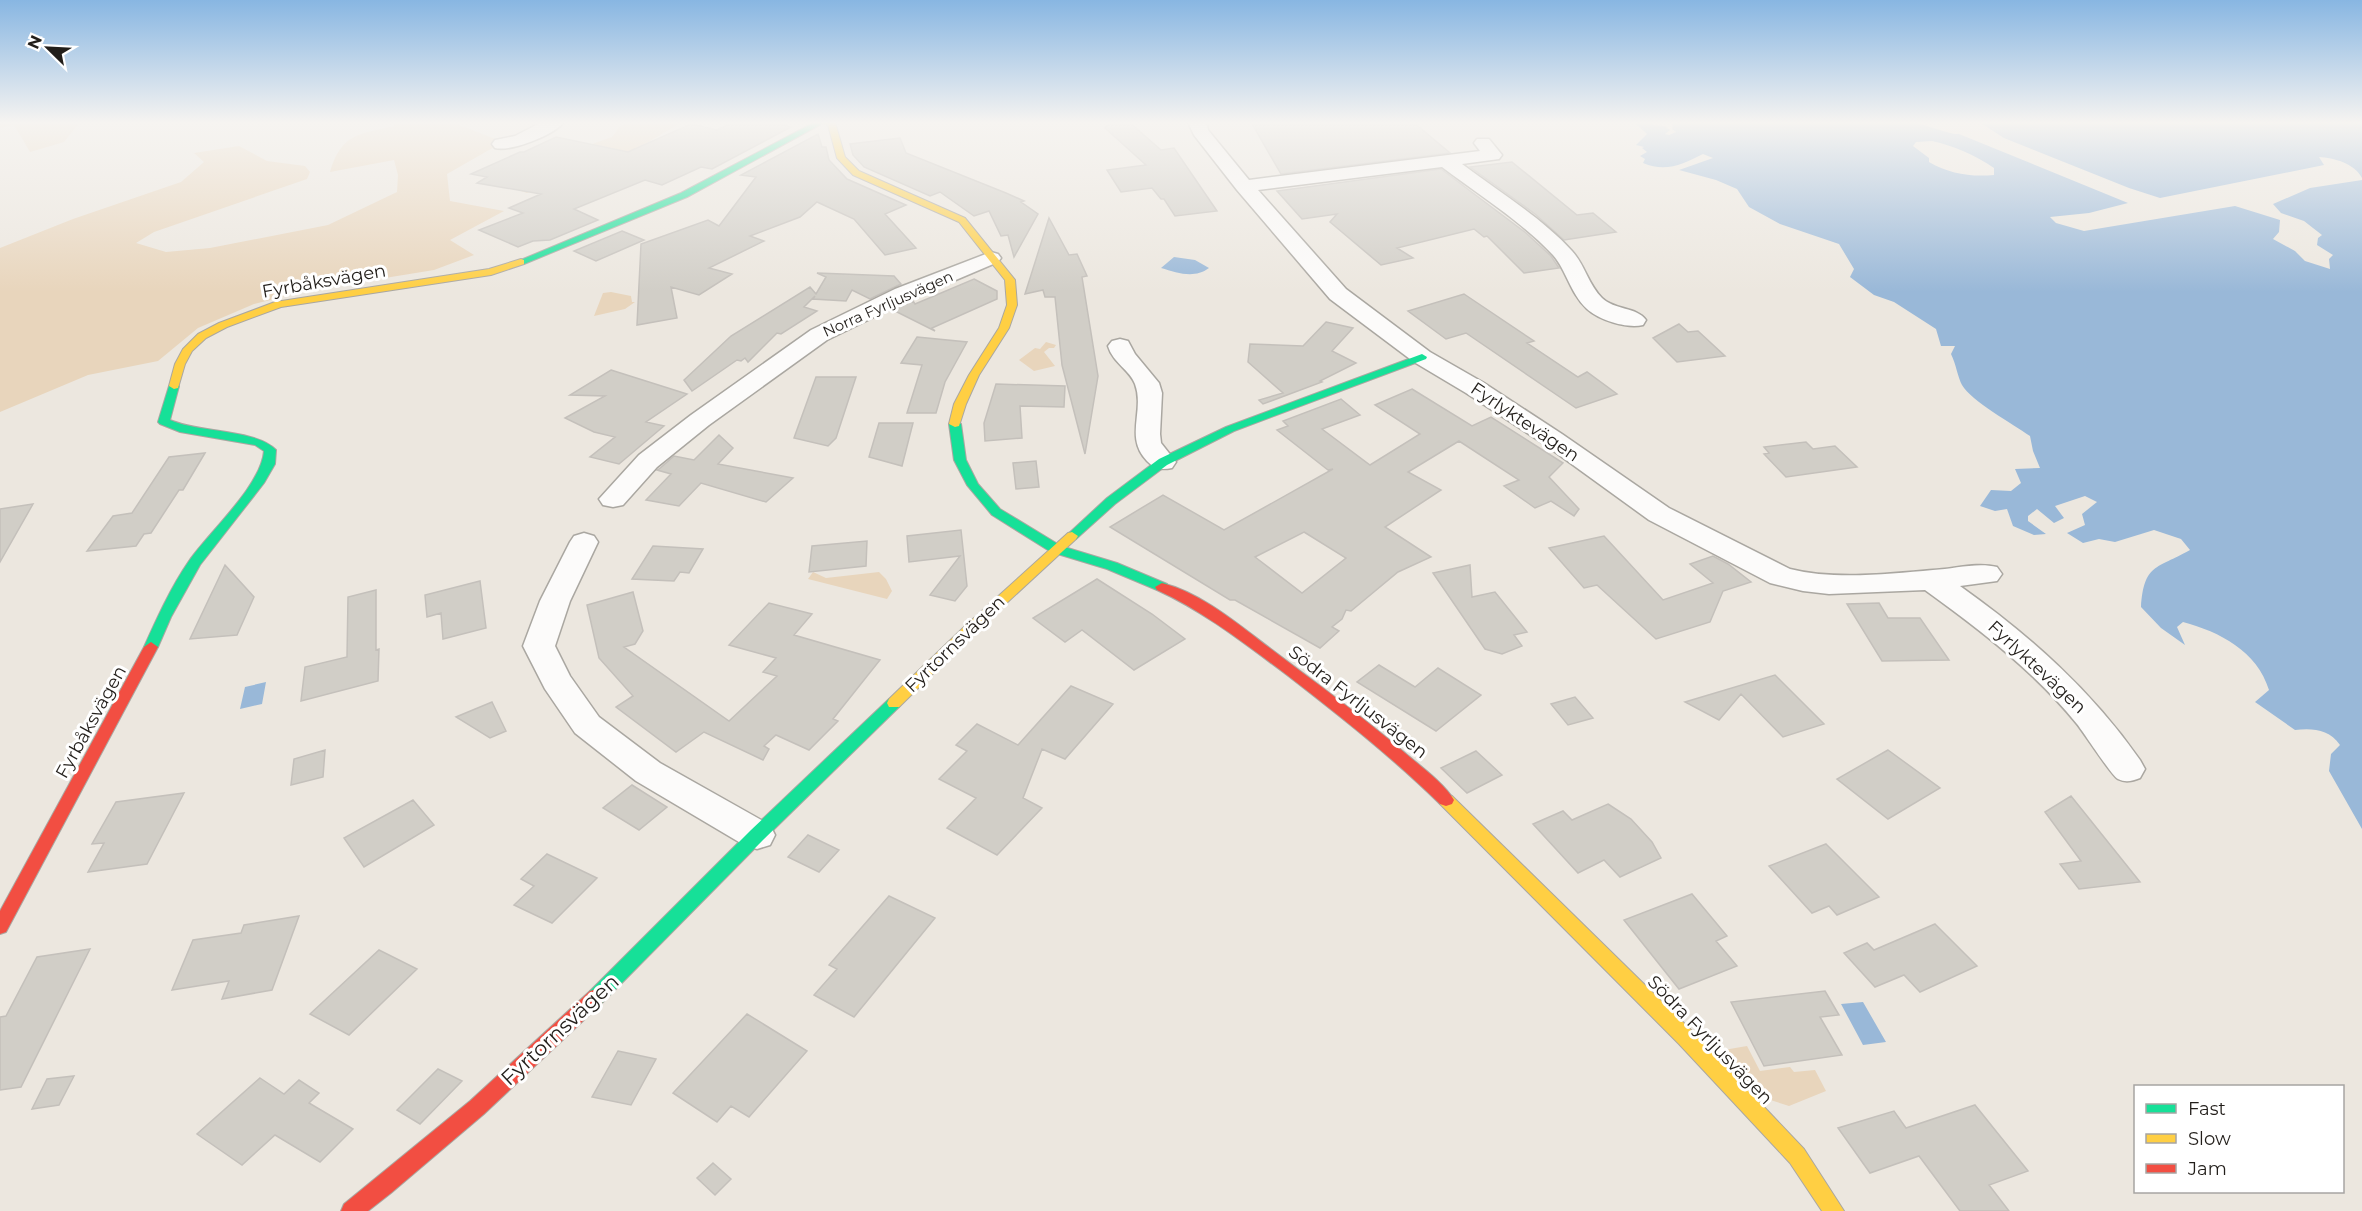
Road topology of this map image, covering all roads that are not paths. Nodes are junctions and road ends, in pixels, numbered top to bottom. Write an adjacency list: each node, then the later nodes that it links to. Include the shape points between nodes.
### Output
1 (715, 179): 19 (street, Fyrbåksvägen, via 516,264 491,272 279,304 223,325 188,349 164,422 180,429 258,442 270,450 269,464 194,563)
2 (868, 179): 7 (street, via 962,220)
3 (1238, 179): 6 (street, Fyrlyktevägen)
4 (1304, 179): 6 (street)
5 (1469, 179): 8 (street, via 1550,240 1567,258 1581,288 1595,304)
6 (1244, 186): 10 (street, Fyrlyktevägen, via 1338,294)
7 (991, 258): 12 (street, Norra Fyrljusvägen, via 819,335 699,420 648,462); 14 (street, Södra Fyrljusvägen, via 1010,280 1012,305 1004,328 960,404 955,424 960,460 973,485 996,512)
8 (1635, 320)
9 (1120, 346): 11 (street, via 1122,356 1147,382 1148,437 1153,454)
10 (1422, 357): 11 (street, Fyrtornsvägen, via 1230,429); 16 (street, Fyrlyktevägen, via 1553,439 1659,514 1780,576 1829,585)
11 (1163, 462): 14 (street, Fyrtornsvägen)
12 (613, 499)
13 (584, 542): 18 (street, via 555,600 539,646 556,681 586,725 648,772)
14 (1056, 549): 18 (street, Fyrtornsvägen); 21 (street, Södra Fyrljusvägen, via 1112,566 1169,590 1229,625 1415,769 1709,1062 1797,1156)
15 (1987, 574): 16 (street, Fyrlyktevägen)
16 (1931, 580): 17 (street, Fyrlyktevägen, via 1972,608 2044,670 2087,713)
17 (2128, 769)
18 (757, 836): 20 (street, Fyrtornsvägen, via 524,1066 418,1160)
19 (0, 927)
20 (351, 1211)
21 (1834, 1211)

